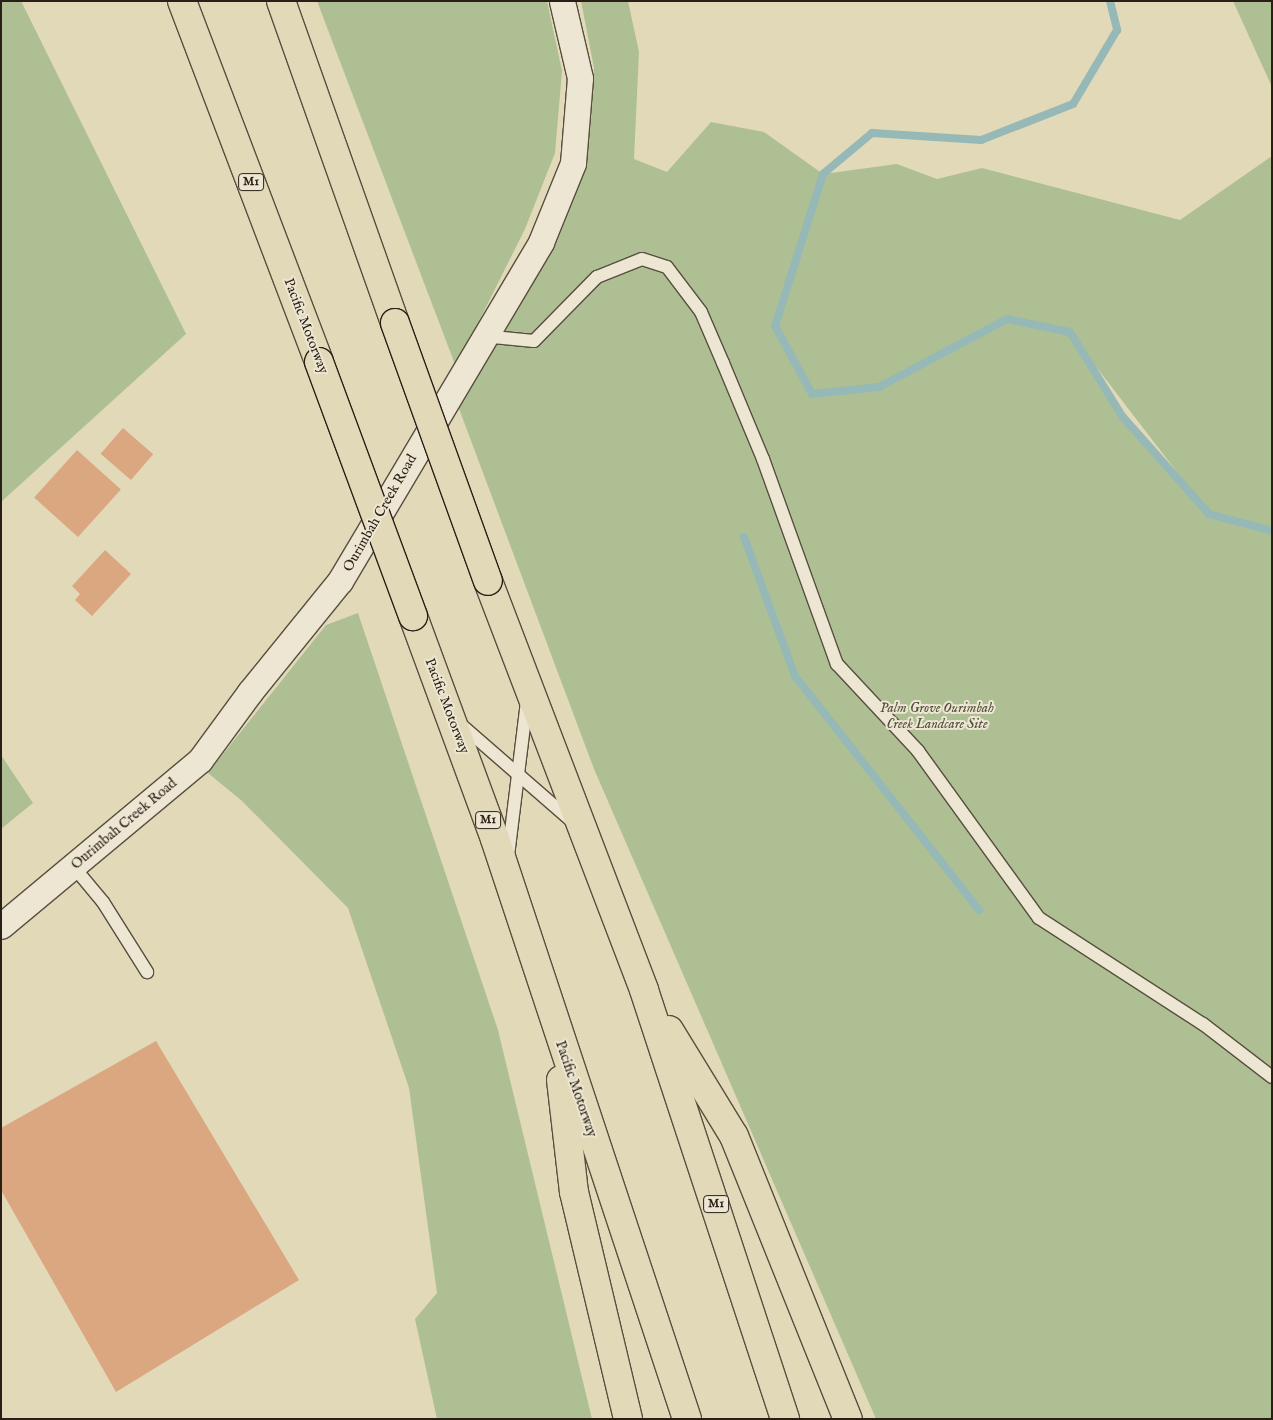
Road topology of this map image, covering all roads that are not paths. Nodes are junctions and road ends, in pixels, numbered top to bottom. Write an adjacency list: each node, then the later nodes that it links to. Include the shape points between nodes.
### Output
1 (182, 1): 6 (highway, Pacific Motorway / M1, bridge)
2 (281, 1): 5 (highway, M1, bridge)
3 (562, 1): 4 (street, Ourimbah Creek Road, via 580,78 573,163 541,242)
4 (486, 332): 9 (street, Ourimbah Creek Road, via 340,582 250,692 200,760); 15 (lane, via 493,337 534,341 597,277 642,259 667,267 701,312 724,363 763,459 837,664 918,751 1039,918 1203,1024)
5 (529, 690): 7 (lane); 8 (highway, M1)
6 (451, 717): 7 (lane); 10 (highway, Pacific Motorway / M1)
7 (518, 775): 8 (lane); 10 (lane)
8 (583, 832): 13 (highway, M1)
9 (73, 866): 11 (street, Ourimbah Creek Road); 12 (lane, via 104,902)
10 (506, 874): 14 (highway, Pacific Motorway / M1)
11 (1, 926)
12 (147, 972)
13 (644, 990): 18 (highway, M1); 19 (highway, via 734,1136)
14 (555, 1026): 16 (highway, via 574,1192); 17 (highway, Pacific Motorway / M1)
15 (1272, 1077)
16 (628, 1419)
17 (687, 1419)
18 (785, 1419)
19 (848, 1419)

